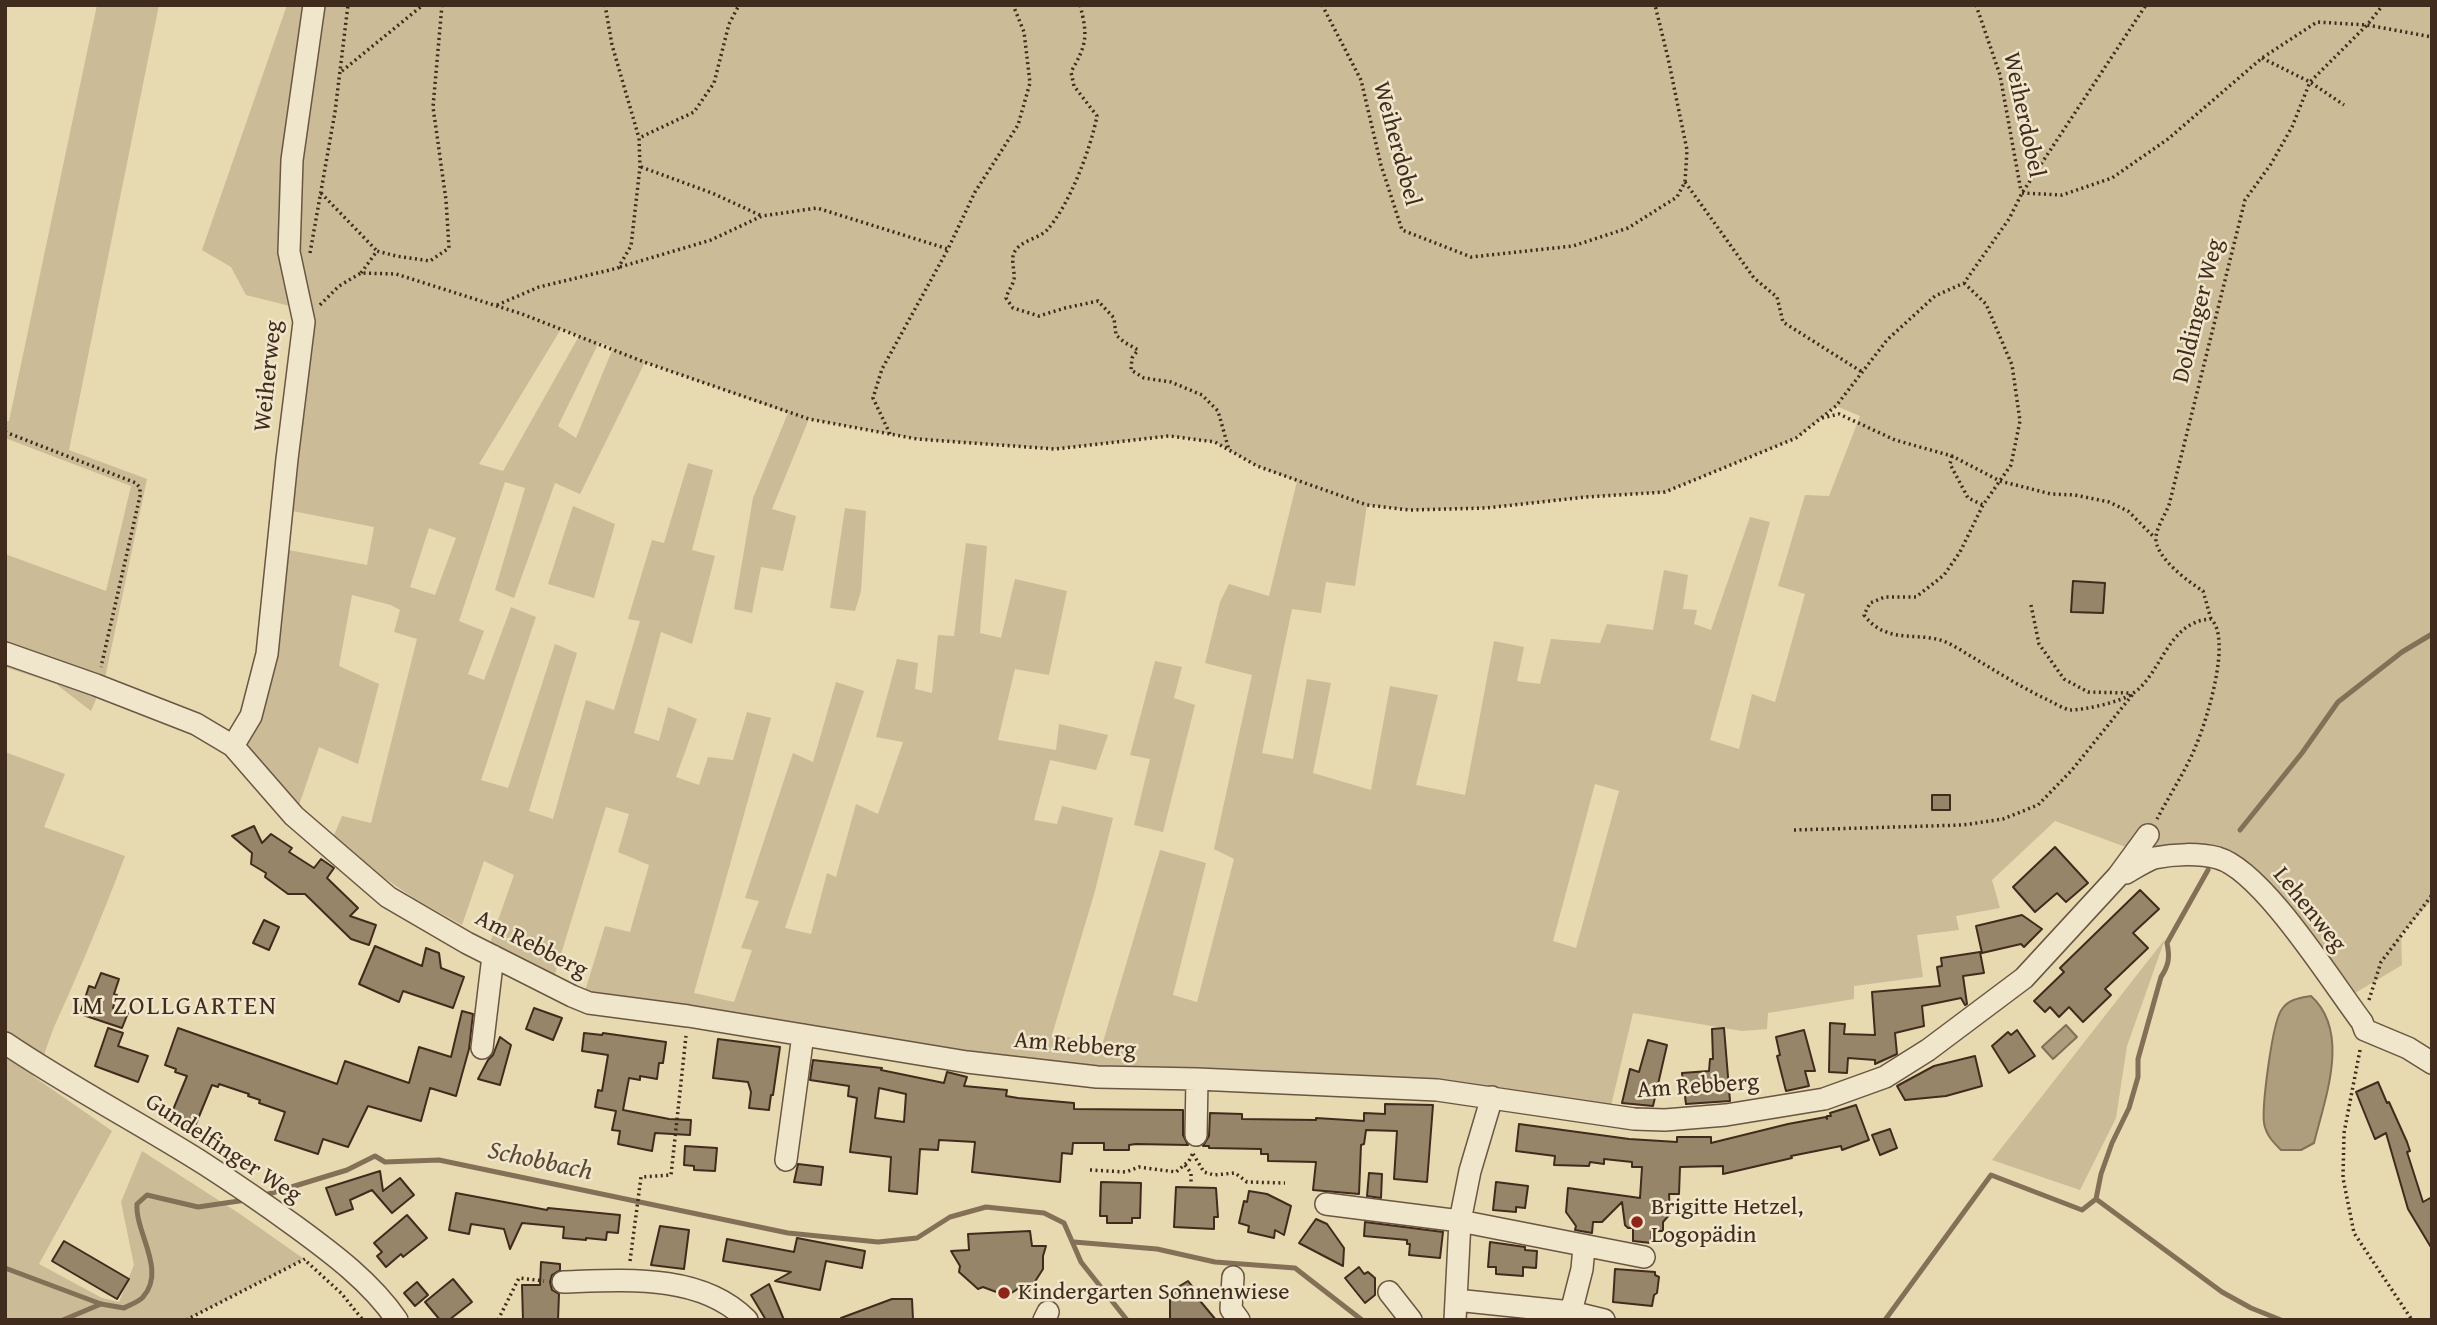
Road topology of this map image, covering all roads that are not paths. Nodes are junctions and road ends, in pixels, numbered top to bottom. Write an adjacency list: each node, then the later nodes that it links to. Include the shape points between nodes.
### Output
1 (314, 5): 3 (street, Weiherweg, via 292,160 289,252 304,322 267,654 251,716)
2 (5, 653): 3 (street, Am Rebberg, via 196,724)
3 (233, 746): 6 (street, Am Rebberg, via 295,816 388,897)
4 (2148, 835): 5 (street, Am Rebberg)
5 (2118, 876): 10 (street, Lehenweg, via 2152,859 2191,855 2220,859 2248,876 2302,938 2363,1026); 12 (street, Am Rebberg, via 2024,978 1885,1077 1824,1099 1726,1115 1665,1119 1600,1115)
6 (493, 956): 7 (street, Am Rebberg, via 589,1003); 9 (street)
7 (803, 1035): 11 (street, Am Rebberg, via 967,1062 1097,1077); 14 (street)
8 (5, 1043): 24 (street, Gundelfinger Weg, via 261,1202 326,1249 383,1300)
9 (481, 1048)
10 (2432, 1063)
11 (1197, 1079): 12 (street, Am Rebberg, via 1437,1090); 13 (street)
12 (1492, 1097): 16 (street)
13 (1194, 1144)
14 (786, 1160)
15 (1326, 1204): 16 (street)
16 (1461, 1221): 17 (street); 22 (street)
17 (1584, 1247): 18 (street); 23 (street)
18 (1644, 1257)
19 (1233, 1277): 26 (street, via 1231,1309)
20 (563, 1282): 25 (street, via 656,1282 702,1293 736,1309)
21 (1389, 1292): 27 (street)
22 (1455, 1310): 23 (street)
23 (1571, 1312): 28 (street)
24 (397, 1320)
25 (747, 1320)
26 (1239, 1320)
27 (1411, 1320)
28 (1604, 1320)

